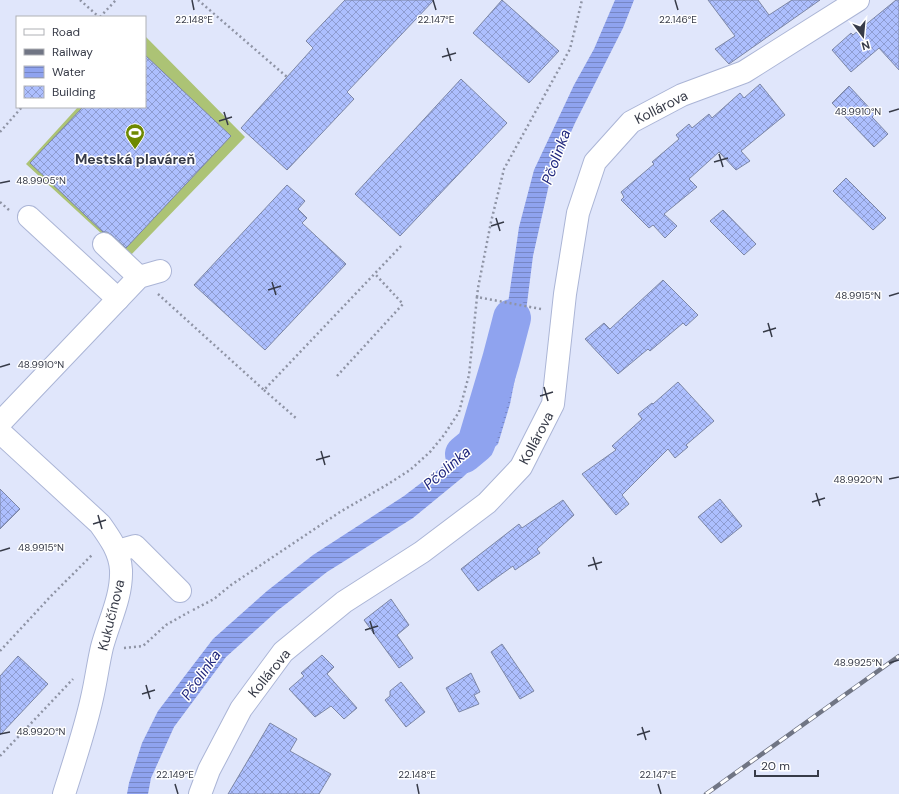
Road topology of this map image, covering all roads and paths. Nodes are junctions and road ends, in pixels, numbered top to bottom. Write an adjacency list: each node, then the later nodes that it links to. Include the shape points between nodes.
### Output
1 (80, 0): 6 (path)
2 (116, 0): 7 (path)
3 (198, 0): 8 (path)
4 (582, 0): 17 (path, via 570,49 504,168)
5 (858, 0): 33 (street, Kollárova, via 744,72 682,95 631,122 595,162 578,213 565,294 553,404 521,467 487,503 422,552 344,602 283,652 241,709 209,770)
6 (99, 16)
7 (101, 16)
8 (287, 77)
9 (21, 108): 10 (path)
10 (0, 132)
11 (29, 217): 18 (street)
12 (104, 244): 16 (street)
13 (401, 246): 15 (path)
14 (160, 271): 16 (street)
15 (375, 274): 20 (path, via 403,304); 21 (path)
16 (139, 277): 18 (street); 21 (path)
17 (477, 297): 19 (path); 28 (path, via 469,375 459,412 430,452 410,470 288,546 214,599 166,625 143,646)
18 (118, 300): 23 (street)
19 (544, 309)
20 (337, 376)
21 (264, 390): 22 (path)
22 (297, 419)
23 (0, 423)
24 (0, 432): 25 (street, Kukučínova, via 100,524)
25 (117, 551): 27 (street, via 134,546); 28 (street, Kukučínova, via 121,569 120,584)
26 (92, 555): 29 (path)
27 (180, 591)
28 (103, 646): 32 (street, Kukučínova, via 93,697)
29 (0, 651)
30 (75, 676): 31 (path)
31 (0, 756)
32 (64, 794)
33 (200, 794)

